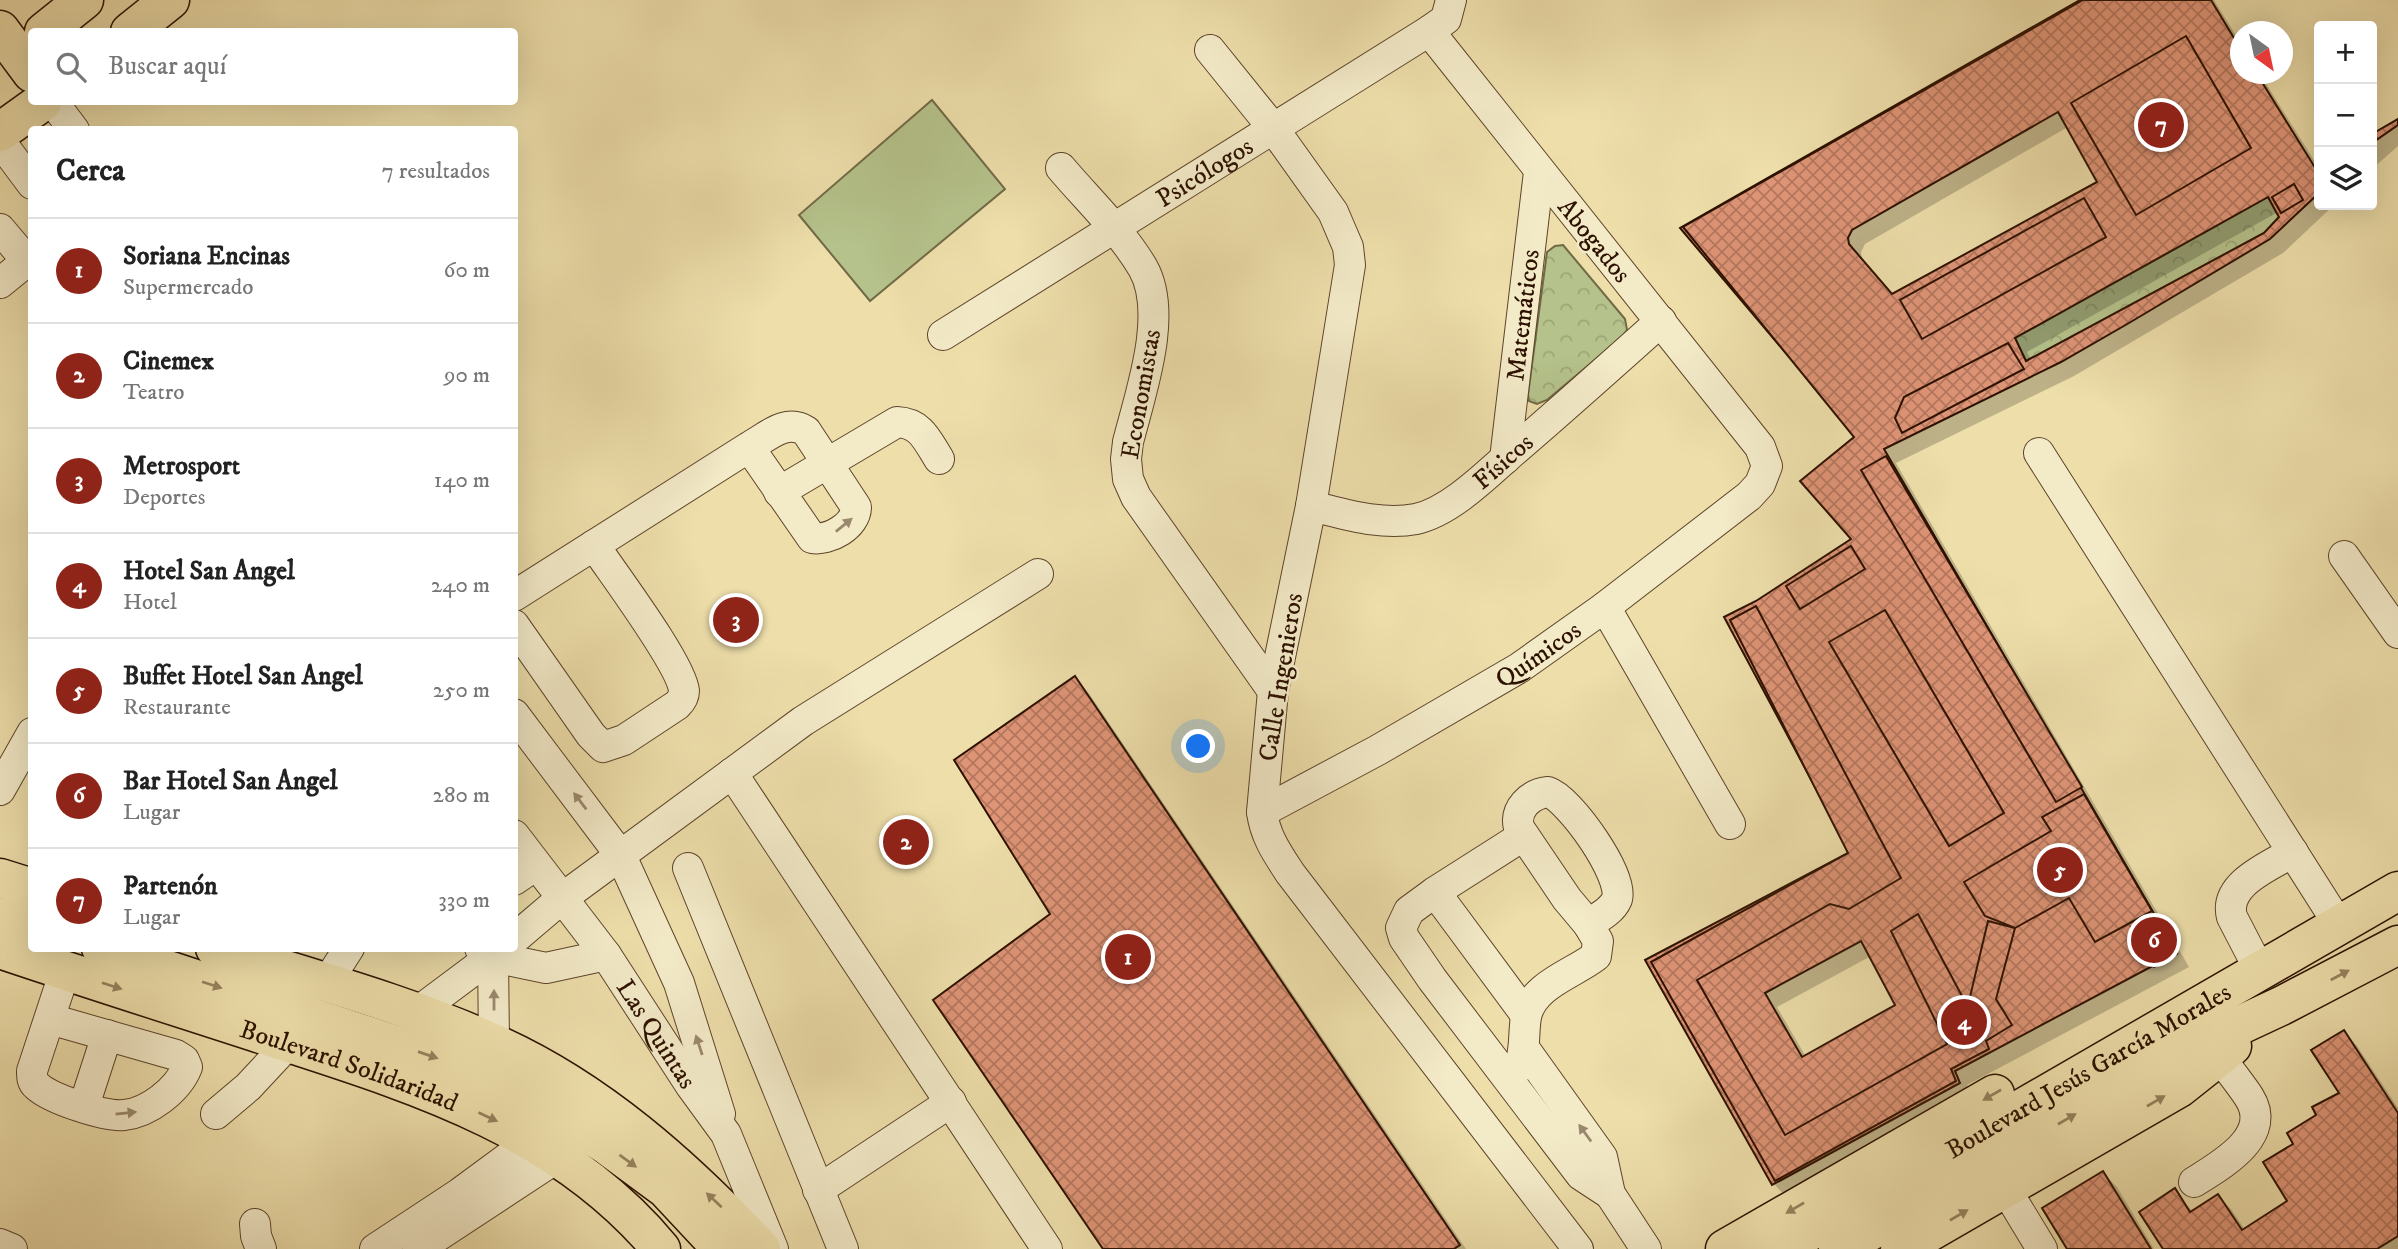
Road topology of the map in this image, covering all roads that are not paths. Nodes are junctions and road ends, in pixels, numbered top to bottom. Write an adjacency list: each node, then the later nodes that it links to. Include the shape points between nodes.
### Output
1 (84, 0): 4 (main road)
2 (170, 0): 5 (main road)
3 (1451, 0): 6 (street, Psicólogos, via 1446,19)
4 (48, 28)
5 (136, 28)
6 (1429, 31): 11 (street, Psicólogos); 15 (street, Abogados)
7 (1210, 50): 11 (street, Calle Ingenieros)
8 (38, 105): 12 (main road)
9 (55, 105): 10 (street)
10 (72, 126)
11 (1273, 128): 18 (street, Psicólogos); 31 (street, Calle Ingenieros, via 1333,212 1348,247 1350,265)
12 (0, 132)
13 (0, 141): 16 (street)
14 (1061, 168): 18 (street, Economistas)
15 (1539, 172): 22 (street, Abogados); 28 (street, Matemáticos)
16 (28, 179)
17 (0, 229): 19 (street)
18 (1113, 229): 23 (street, Psicólogos); 39 (street, Economistas, via 1144,270 1154,309 1128,442 1128,479 1136,497)
19 (28, 258)
20 (28, 260): 21 (street)
21 (0, 283)
22 (1661, 321): 25 (street, Abogados); 28 (street, Físicos)
23 (943, 335)
24 (749, 447): 29 (street, via 785,426 797,425); 30 (street); 32 (street)
25 (1760, 447): 36 (street, Químicos, via 1767,466 1749,496)
26 (2039, 453): 48 (street)
27 (939, 459): 29 (street, via 920,430 910,422 897,422)
28 (1505, 459): 31 (street, Físicos, via 1468,491 1419,518 1394,522)
29 (827, 464): 30 (street); 30 (street, one-way to 29, via 811,537 828,538 850,522 856,507)
30 (779, 492)
31 (1311, 506): 39 (street, Calle Ingenieros)
32 (594, 545): 35 (street); 37 (street, via 672,662 684,692 682,700 624,740 603,747)
33 (2344, 556): 38 (street)
34 (1038, 573): 42 (street, via 803,721)
35 (518, 593)
36 (1605, 607): 44 (street, Químicos, via 1459,704); 45 (street)
37 (518, 631)
38 (2398, 634)
39 (1273, 691): 44 (street, Calle Ingenieros)
40 (518, 719): 49 (street, one-way to 40)
41 (28, 740): 43 (street)
42 (732, 773): 49 (street); 84 (street)
43 (0, 790)
44 (1262, 812): 103 (street, Calle Ingenieros, via 1271,844 1290,873)
45 (1730, 824)
46 (1523, 836): 55 (street); 58 (street); 58 (street, via 1517,821 1520,809 1548,792 1562,800 1591,838 1618,887 1611,909)
47 (518, 849): 51 (street, Las Quintas)
48 (2293, 852): 60 (street); 72 (street, via 2248,880 2231,901 2232,917)
49 (621, 856): 56 (street); 87 (street, one-way to 49, via 679,983)
50 (688, 868): 91 (street)
51 (525, 873): 56 (street, Las Quintas)
52 (0, 878): 53 (main road)
53 (28, 887)
54 (2398, 891): 60 (main road)
55 (1435, 892): 76 (street); 83 (street, via 1409,911 1401,928 1404,938)
56 (562, 899): 61 (street); 71 (street, Las Quintas)
57 (0, 917): 59 (main road)
58 (1588, 924): 76 (street, via 1598,940 1597,956 1543,990)
59 (28, 925)
60 (2328, 931): 72 (main road)
61 (518, 933)
62 (2398, 945): 82 (main road, one-way to 62, via 2281,1006)
63 (0, 949): 73 (main road, Boulevard Solidaridad)
64 (112, 952): 98 (main road, one-way to 98, via 488,1079 605,1144 666,1189)
65 (242, 952): 70 (main road)
66 (346, 952): 74 (street)
67 (493, 952): 75 (street)
68 (498, 952): 80 (street, one-way to 68)
69 (507, 952): 71 (street, via 545,968)
70 (262, 955): 74 (main road)
71 (606, 955): 87 (street, Las Quintas)
72 (2257, 966): 105 (main road, one-way to 105, via 2203,984 2068,1052); 106 (main road, Boulevard Jesús García Morales)
73 (65, 971): 77 (street); 79 (main road, Boulevard Solidaridad, one-way to 79)
74 (326, 984): 75 (main road)
75 (416, 1013): 80 (main road)
76 (1526, 1015): 81 (street)
77 (50, 1019): 78 (street); 85 (street, via 32,1071 34,1083 56,1097)
78 (107, 1035): 85 (street); 85 (street, one-way to 78, via 109,1115 138,1112 175,1085 187,1068 176,1055)
79 (289, 1043): 86 (street); 88 (main road, Boulevard Solidaridad, one-way to 88, via 448,1098)
80 (494, 1043): 99 (main road, one-way to 80, via 685,1173 622,1120 571,1084)
81 (1524, 1048): 83 (street); 92 (street, one-way to 81, via 1602,1157)
82 (2214, 1048): 89 (street, via 2251,1099 2255,1128 2229,1159); 90 (main road, one-way to 82, via 2179,1088); 107 (main road, Boulevard Jesús García Morales, one-way to 82, via 2176,1055)
83 (1511, 1083): 92 (street, via 1581,1175)
84 (951, 1102): 91 (street); 102 (street)
85 (84, 1106)
86 (216, 1114)
87 (726, 1134): 100 (street, Las Quintas)
88 (545, 1149): 95 (street, via 460,1193); 96 (street); 97 (main road, Boulevard Solidaridad, via 628,1213)
89 (2194, 1182)
90 (2005, 1188): 108 (main road, one-way to 90); 109 (street)
91 (818, 1190): 101 (street)
92 (1610, 1194): 104 (street)
93 (0, 1244): 94 (street)
94 (12, 1249)
95 (375, 1249)
96 (418, 1249)
97 (661, 1249)
98 (722, 1249)
99 (761, 1249)
100 (773, 1249)
101 (843, 1249)
102 (1047, 1249)
103 (1578, 1249)
104 (1646, 1249)
105 (1725, 1249)
106 (1779, 1249)
107 (1838, 1249)
108 (1900, 1249)
109 (2042, 1249)

